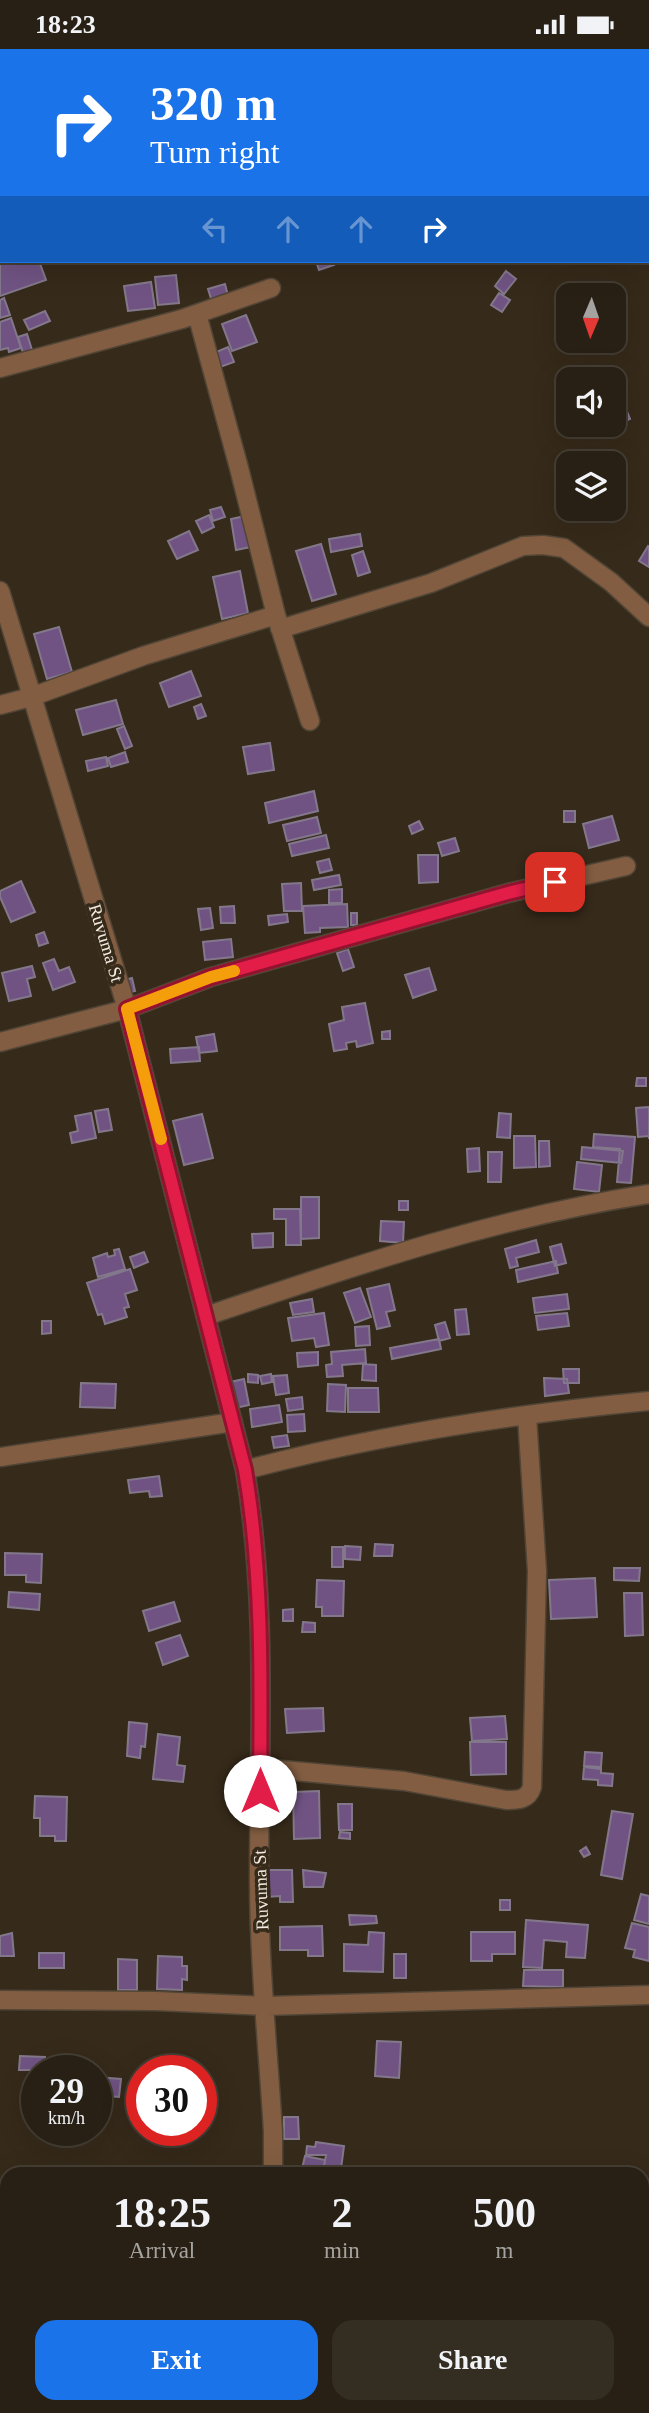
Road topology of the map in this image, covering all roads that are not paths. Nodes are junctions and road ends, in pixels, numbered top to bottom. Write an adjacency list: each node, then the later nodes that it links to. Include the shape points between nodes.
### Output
1 (271, 288): 2 (street)
2 (197, 314): 3 (street); 6 (street)
3 (0, 368)
4 (0, 591): 7 (street, Ruvuma St)
5 (649, 617): 6 (street, via 564,548 543,545 523,546 431,583)
6 (278, 622): 7 (street, via 143,656); 9 (street)
7 (31, 698): 8 (street); 11 (street, Ruvuma St)
8 (0, 705)
9 (310, 721)
10 (626, 866): 11 (street, via 508,893 211,977)
11 (127, 1009): 12 (street); 14 (street, Ruvuma St)
12 (0, 1042)
13 (649, 1194): 14 (street, via 490,1226)
14 (206, 1315): 17 (street, Ruvuma St)
15 (649, 1401): 16 (street)
16 (527, 1416): 19 (street, via 329,1448); 20 (street, via 537,1571 529,1794 506,1800 404,1781)
17 (233, 1422): 18 (street); 19 (street, Ruvuma St)
18 (0, 1457)
19 (245, 1470): 20 (street, Ruvuma St, via 260,1621)
20 (260, 1768): 23 (street, Ruvuma St, via 259,1882)
21 (649, 1994): 23 (street)
22 (0, 2000): 23 (street)
23 (266, 2006): 24 (street, Ruvuma St)
24 (273, 2167)

